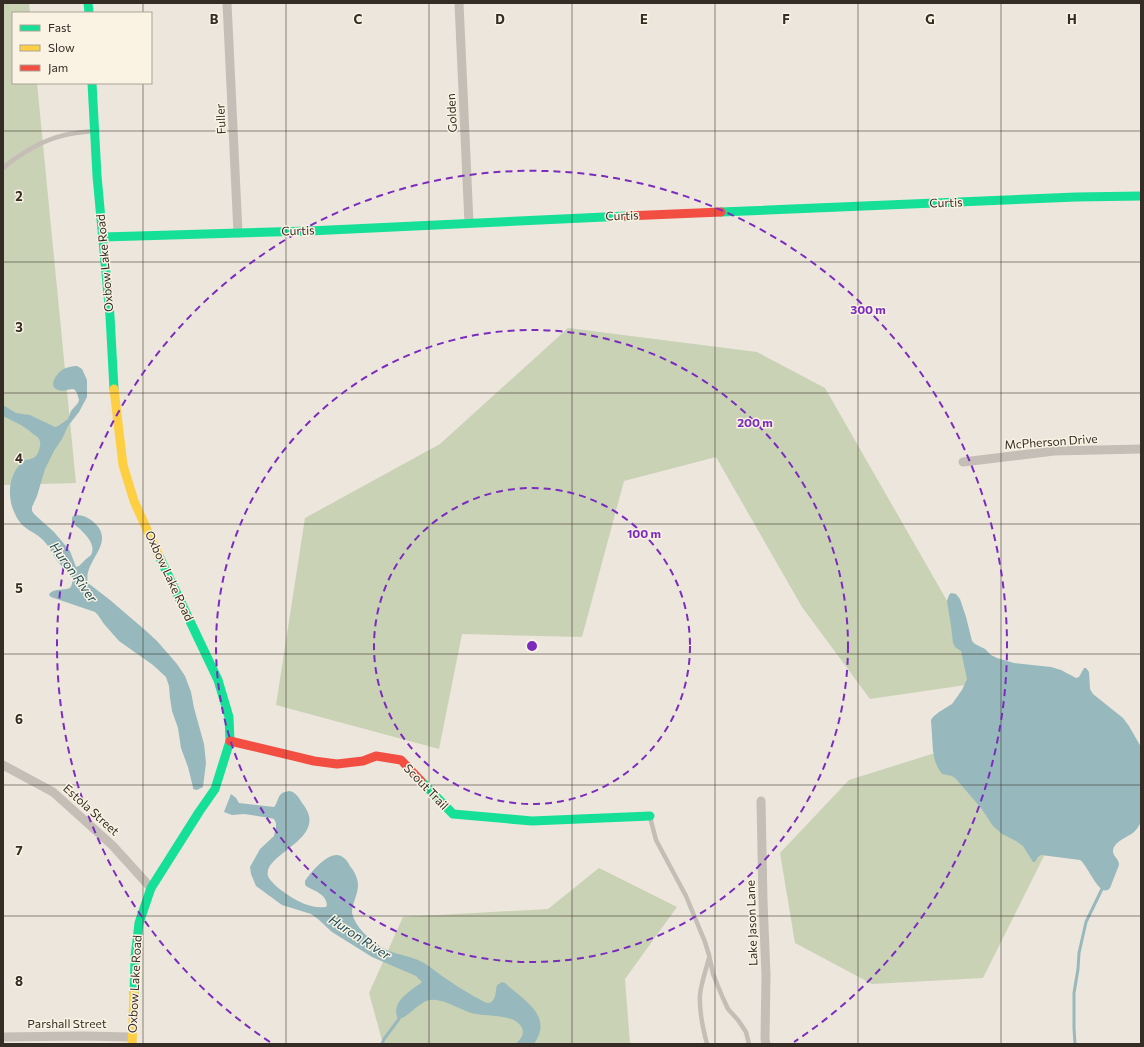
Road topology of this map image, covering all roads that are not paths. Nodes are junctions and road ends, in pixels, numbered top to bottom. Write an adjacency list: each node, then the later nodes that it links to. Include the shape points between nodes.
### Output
1 (227, 3): 8 (street, Fuller)
2 (459, 3): 7 (street, Golden)
3 (92, 84): 4 (street, Oxbow Lake Road)
4 (95, 131): 5 (lane, via 63,136 43,143); 9 (street, Oxbow Lake Road)
5 (3, 168)
6 (1141, 196): 7 (street, Curtis)
7 (469, 223): 8 (street, Curtis)
8 (238, 233): 9 (street, Curtis)
9 (103, 237): 12 (street, Oxbow Lake Road, via 114,398 123,465 134,501 218,680 229,717)
10 (1141, 449): 11 (street, McPherson Drive, via 1054,451)
11 (963, 462)
12 (230, 741): 15 (street, Scout Trail, via 337,764 363,761 376,756 401,760 453,814 532,821); 16 (street, Oxbow Lake Road, via 215,789)
13 (3, 765): 16 (street, Estola Street, via 54,792 113,846)
14 (761, 801): 22 (street, Lake Jason Lane)
15 (650, 816): 17 (lane, via 656,840 686,896)
16 (151, 888): 19 (street, Oxbow Lake Road, via 139,923)
17 (709, 955): 20 (lane, via 700,994); 21 (lane, via 722,996 728,1009 746,1032)
18 (3, 1036): 19 (street, Parshall Street, via 81,1036)
19 (132, 1040)
20 (707, 1044)
21 (749, 1044)
22 (766, 1044)

